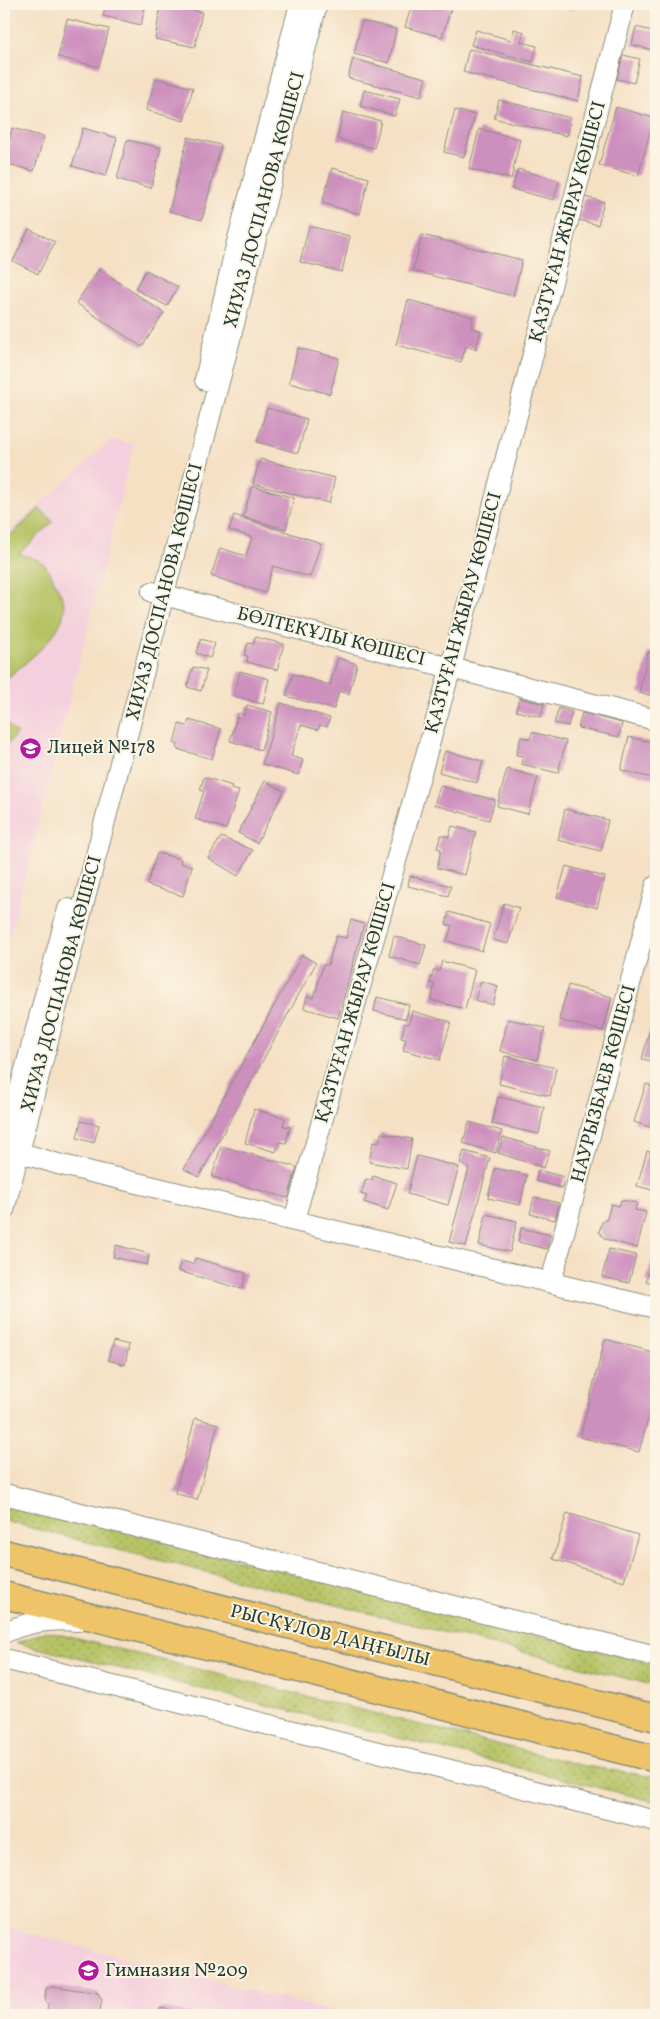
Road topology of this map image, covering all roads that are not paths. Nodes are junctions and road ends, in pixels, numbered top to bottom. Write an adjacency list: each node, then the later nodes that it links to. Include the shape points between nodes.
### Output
1 (300, 4): 4 (street, ХИУАЗ ДОСПАНОВА КӨШЕСІ, via 235,250)
2 (317, 4): 4 (street, ХИУАЗ ДОСПАНОВА КӨШЕСІ)
3 (625, 4): 5 (street, ҚАЗТУҒАН ЖЫРАУ КӨШЕСІ)
4 (157, 593): 5 (street, БӨЛТЕКҰЛЫ КӨШЕСІ); 8 (street, ХИУАЗ ДОСПАНОВА КӨШЕСІ)
5 (451, 667): 6 (street, БӨЛТЕКҰЛЫ КӨШЕСІ); 10 (street, ҚАЗТУҒАН ЖЫРАУ КӨШЕСІ)
6 (656, 720)
7 (656, 886): 11 (street, НАУРЫЗБАЕВ КӨШЕСІ)
8 (9, 1150): 9 (street, ХИУАЗ ДОСПАНОВА КӨШЕСІ); 10 (street)
9 (4, 1210)
10 (294, 1220): 11 (street)
11 (552, 1282): 12 (street)
12 (656, 1308)
13 (4, 1494): 18 (street)
14 (4, 1554): 20 (main road, РЫСҚҰЛОВ ДАҢҒЫЛЫ)
15 (4, 1595): 16 (main road, РЫСҚҰЛОВ ДАҢҒЫЛЫ)
16 (121, 1624): 17 (street, via 58,1619); 21 (main road, РЫСҚҰЛОВ ДАҢҒЫЛЫ)
17 (4, 1633)
18 (656, 1656)
19 (4, 1659): 22 (street)
20 (656, 1718)
21 (656, 1759)
22 (656, 1821)

